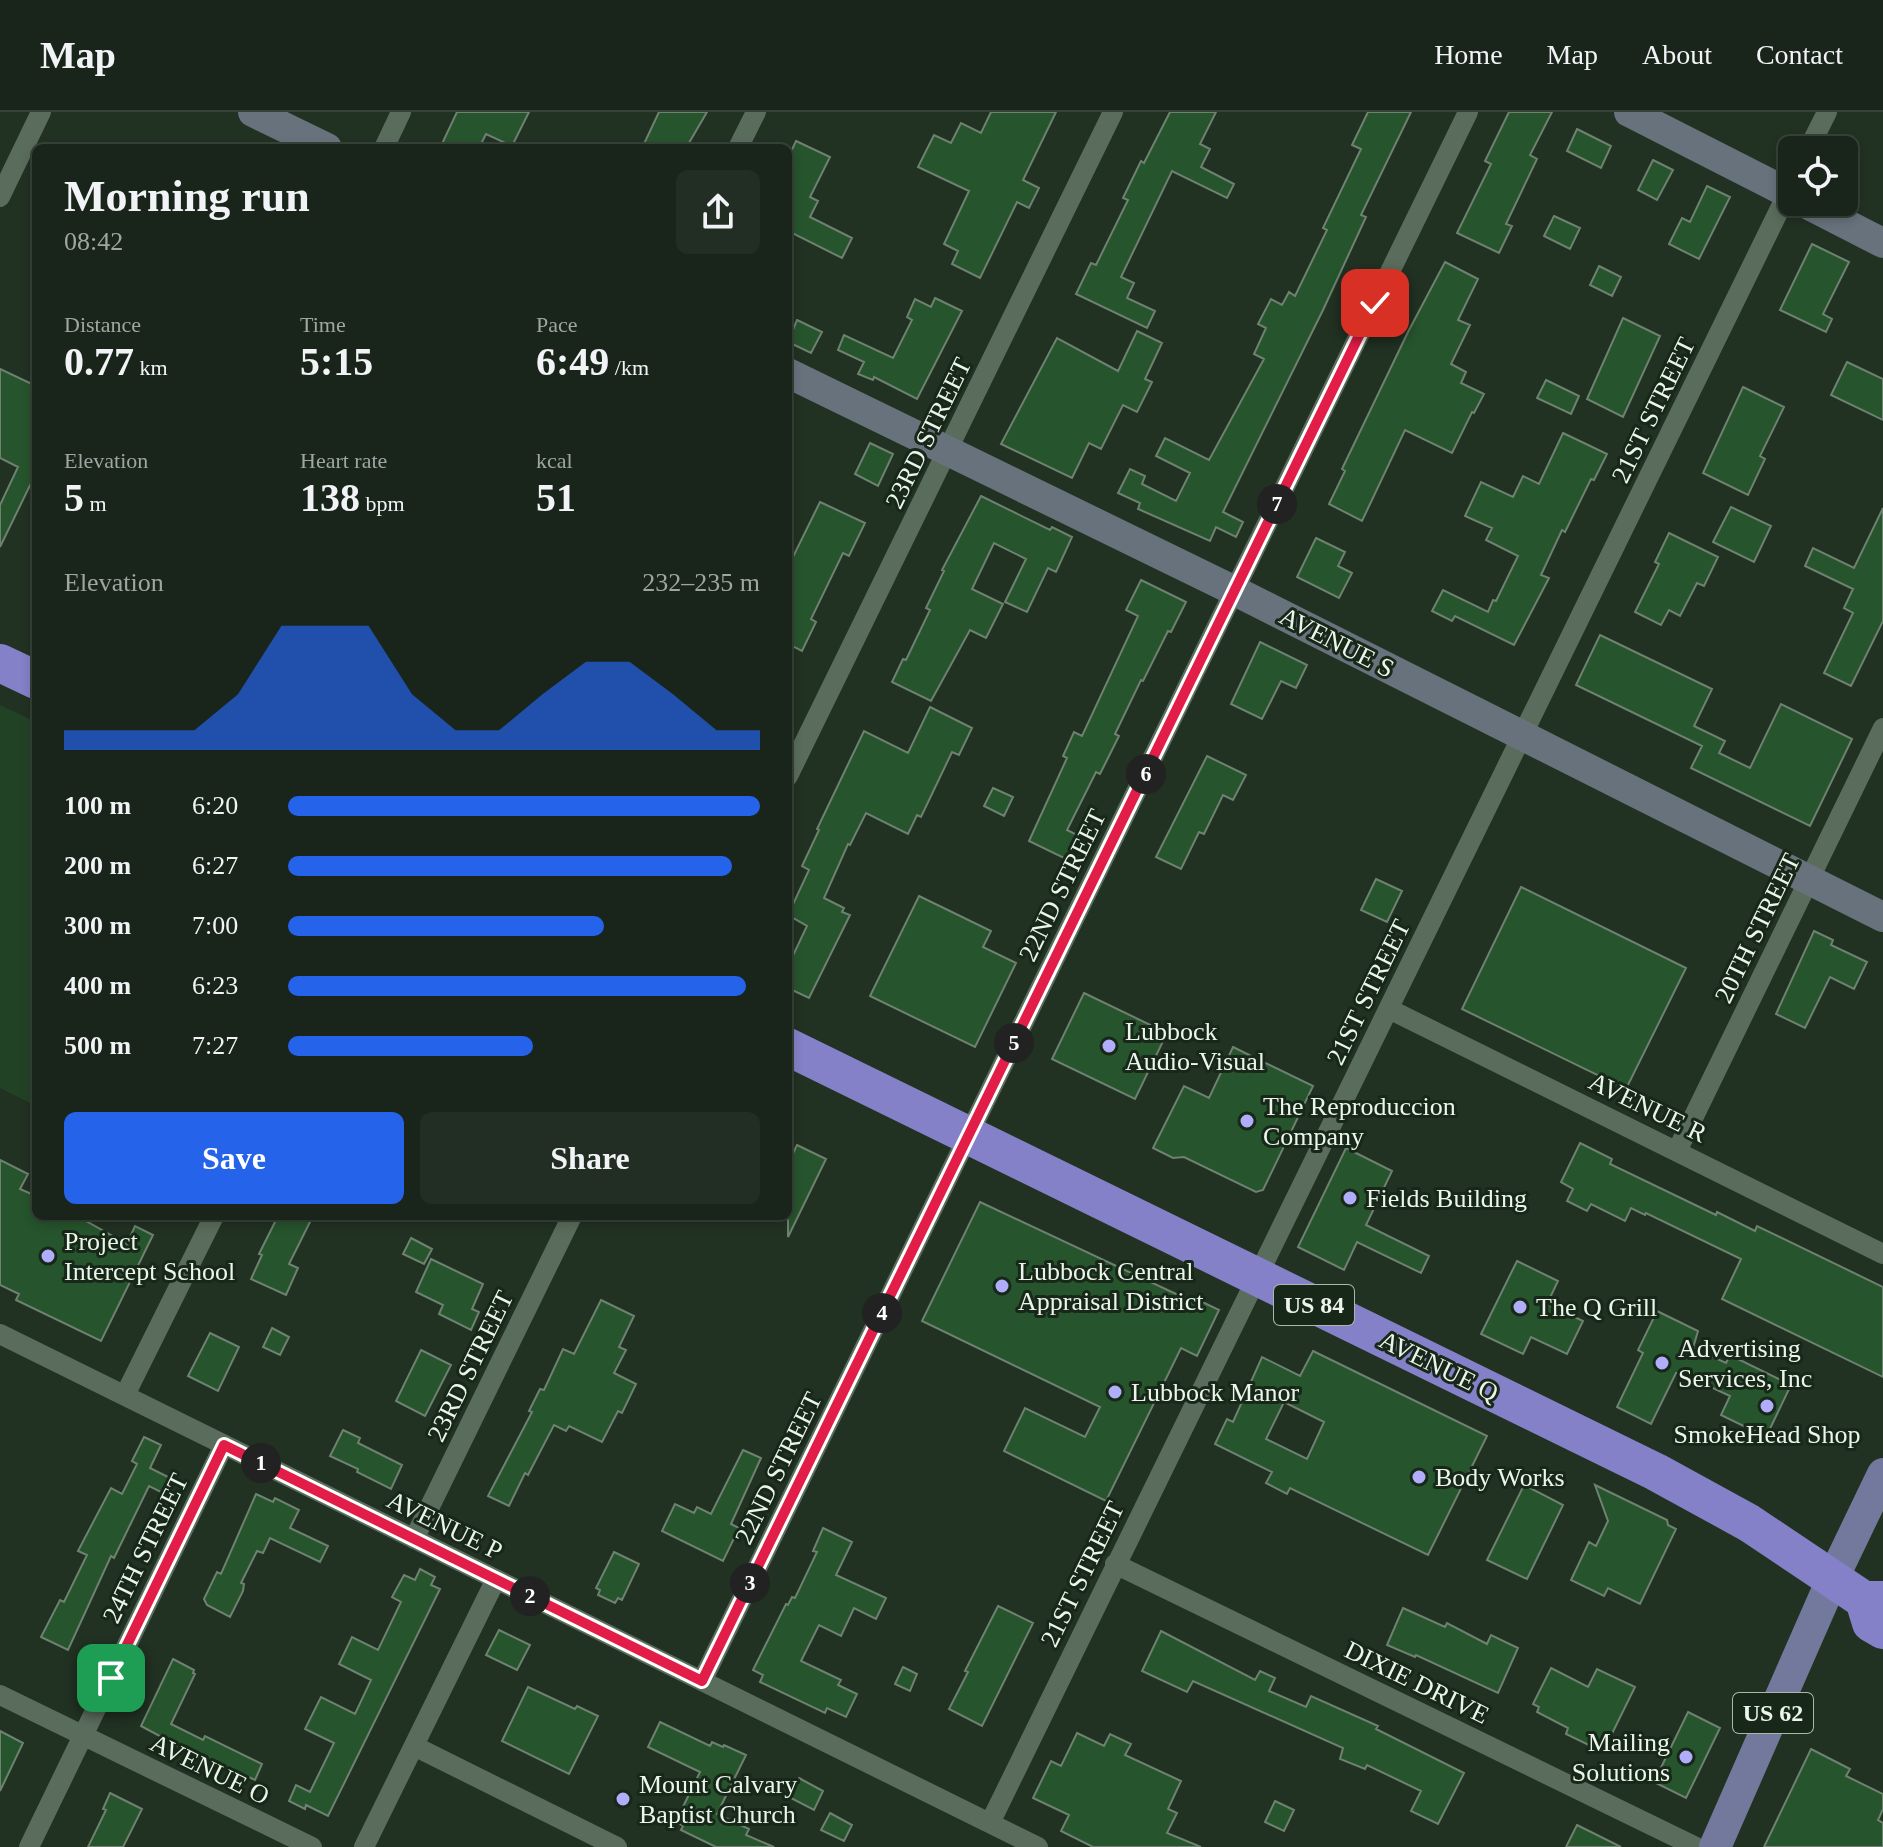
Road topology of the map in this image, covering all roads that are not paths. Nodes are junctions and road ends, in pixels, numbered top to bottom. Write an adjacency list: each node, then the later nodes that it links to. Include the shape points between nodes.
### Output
1 (41, 112): 14 (street)
2 (253, 112): 10 (street)
3 (401, 112): 11 (street)
4 (756, 112): 12 (street)
5 (1113, 112): 19 (street, 23RD STREET)
6 (1468, 112): 20 (street, 22ND STREET)
7 (1629, 112): 13 (street)
8 (1827, 112): 9 (street)
9 (1815, 136)
10 (319, 144)
11 (386, 144)
12 (740, 144)
13 (1778, 185)
14 (0, 197)
15 (1783, 216): 24 (street, 21ST STREET)
16 (1835, 216): 17 (street)
17 (1883, 243)
18 (792, 375): 19 (street, AVENUE S)
19 (948, 451): 20 (street, AVENUE S); 25 (street, 23RD STREET)
20 (1235, 591): 24 (street, AVENUE S); 30 (street, 22ND STREET)
21 (0, 663): 22 (highway)
22 (32, 678)
23 (1883, 728): 26 (street, 20TH STREET)
24 (1523, 736): 26 (street, AVENUE S); 28 (street, 21ST STREET)
25 (792, 768)
26 (1809, 880): 27 (street, AVENUE S); 31 (street, 20TH STREET)
27 (1883, 917)
28 (1389, 1009): 31 (street, AVENUE R); 35 (street, 21ST STREET)
29 (792, 1049): 30 (highway, AVENUE Q / US 84)
30 (968, 1136): 35 (highway, AVENUE Q / US 84); 45 (street, 22ND STREET)
31 (1677, 1151): 34 (street, AVENUE R)
32 (212, 1220): 37 (street)
33 (570, 1220): 40 (street, 23RD STREET)
34 (1883, 1254)
35 (1255, 1276): 41 (street, 21ST STREET); 43 (highway, AVENUE Q / US 84, via 1656,1472 1749,1523)
36 (0, 1334): 37 (street, AVENUE P)
37 (125, 1395): 38 (street, AVENUE P)
38 (224, 1445): 40 (street, AVENUE P); 47 (street, 24TH STREET)
39 (1883, 1474): 43 (main road, US 62)
40 (414, 1539): 42 (street, AVENUE P)
41 (1115, 1564): 49 (street, 21ST STREET); 55 (street, DIXIE DRIVE)
42 (496, 1579): 45 (street, AVENUE P); 48 (street)
43 (1832, 1580): 44 (highway, AVENUE Q / US 84); 56 (main road, US 62)
44 (1877, 1610)
45 (702, 1681): 49 (street, AVENUE P)
46 (0, 1695): 47 (street, AVENUE O)
47 (83, 1736): 50 (street, 24TH STREET); 51 (street, AVENUE O)
48 (414, 1746): 52 (street); 53 (street)
49 (990, 1823): 54 (street, AVENUE P)
50 (29, 1847)
51 (312, 1847)
52 (364, 1847)
53 (617, 1847)
54 (1038, 1847)
55 (1696, 1847)
56 (1715, 1847)

